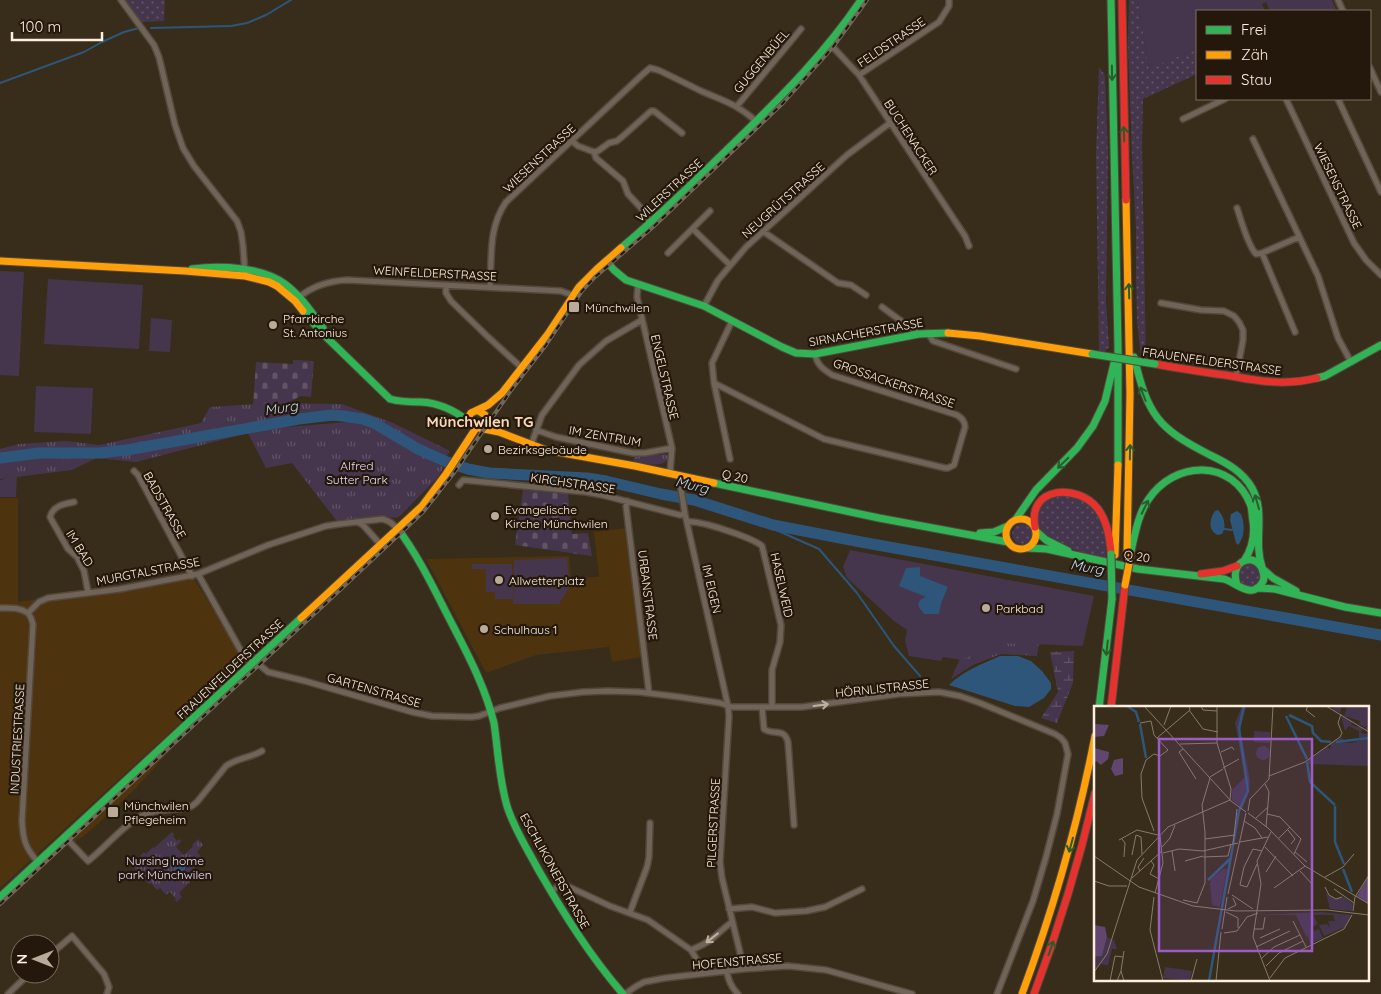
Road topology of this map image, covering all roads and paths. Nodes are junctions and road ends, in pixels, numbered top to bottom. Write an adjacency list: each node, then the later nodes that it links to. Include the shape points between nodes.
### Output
1 (121, 0): 35 (street, via 154,45 183,148 237,221 243,246)
2 (861, 0): 7 (main road, WILERSTRASSE)
3 (949, 0): 9 (street, FELDSTRASSE, via 939,22)
4 (1111, 0): 52 (main road, one-way to 52)
5 (1122, 0): 51 (main road, one-way to 5)
6 (800, 29): 14 (street, GUGGENBÜEL)
7 (830, 44): 9 (street, BUCHENACKER); 16 (main road, WILERSTRASSE)
8 (1371, 70): 10 (street)
9 (859, 76): 17 (street, BUCHENACKER)
10 (1381, 92)
11 (1223, 100): 15 (street)
12 (1286, 100): 36 (street, WIESENSTRASSE, via 1354,243)
13 (1338, 100): 22 (street)
14 (737, 106): 16 (street); 20 (street, WIESENSTRASSE, via 650,68)
15 (1183, 119)
16 (757, 122): 25 (main road, WILERSTRASSE)
17 (890, 123): 27 (street, NEUGRÜTSTRASSE, via 847,154); 29 (street, BUCHENACKER, via 965,236)
18 (682, 133): 21 (street, via 654,111 649,111 617,141)
19 (1253, 139): 28 (street)
20 (572, 141): 21 (street); 39 (street, WIESENSTRASSE, via 499,212 492,234)
21 (594, 152): 25 (street, via 596,158 623,181 628,194)
22 (1381, 192)
23 (1237, 208): 31 (street, via 1254,252)
24 (710, 211): 26 (street)
25 (650, 223): 33 (main road, WILERSTRASSE)
26 (693, 229): 30 (street); 34 (street)
27 (764, 232): 34 (street, NEUGRÜTSTRASSE); 41 (street, via 838,283 851,285)
28 (1299, 237): 31 (street); 56 (street, via 1318,276 1338,338)
29 (968, 246)
30 (668, 253)
31 (1262, 253): 48 (street)
32 (0, 261): 35 (main road)
33 (606, 261): 38 (main road, SIRNACHERSTRASSE, via 623,277); 40 (main road, WILERSTRASSE)
34 (730, 265): 44 (street, NEUGRÜTSTRASSE)
35 (244, 273): 42 (main road, via 273,284)
36 (1381, 275)
37 (446, 285): 39 (street, WEINFELDERSTRASSE); 42 (street, WEINFELDERSTRASSE, via 337,280 304,292); 57 (street, via 451,301)
38 (638, 285): 44 (main road, SIRNACHERSTRASSE); 46 (street, ENGELSTRASSE)
39 (490, 287): 40 (street, WEINFELDERSTRASSE, via 561,291)
40 (572, 295): 57 (main road, WILERSTRASSE, via 540,347)
41 (866, 295)
42 (297, 299): 62 (main road, via 327,337 390,399 431,403)
43 (1161, 303): 59 (street, via 1224,311 1234,316 1243,330)
44 (704, 306): 47 (main road, SIRNACHERSTRASSE)
45 (882, 307): 50 (street)
46 (642, 320): 66 (street, via 614,335 579,365 542,415); 69 (street, ENGELSTRASSE)
47 (732, 322): 54 (main road, SIRNACHERSTRASSE, via 789,351); 60 (street, via 712,363)
48 (1295, 332)
49 (928, 333): 50 (main road, SIRNACHERSTRASSE); 55 (main road, SIRNACHERSTRASSE, via 957,333); 58 (street, via 933,341)
50 (920, 334): 54 (main road, SIRNACHERSTRASSE)
51 (1130, 339): 88 (main road, one-way to 51); 93 (main road, one-way to 51, via 1258,552 1260,511 1250,485 1232,466 1182,441 1156,418 1142,390)
52 (1118, 342): 78 (main road, one-way to 78, via 1108,393 1094,426 1036,490); 90 (main road, via 1119,459)
53 (1381, 345): 56 (main road, FRAUENFELDERSTRASSE)
54 (815, 354): 60 (street, GROSSACKERSTRASSE, via 820,367 832,375 962,418 965,427 954,465 944,468 833,442)
55 (1092, 354): 59 (main road, FRAUENFELDERSTRASSE, bridge)
56 (1351, 362): 59 (main road, FRAUENFELDERSTRASSE, via 1325,376 1301,382 1276,383)
57 (522, 368): 61 (main road, WILERSTRASSE)
58 (1016, 369)
59 (1236, 377)
60 (714, 383): 70 (street)
61 (496, 399): 63 (main road, WILERSTRASSE); 64 (main road, WILERSTRASSE)
62 (454, 411): 63 (main road); 65 (main road)
63 (476, 411): 64 (main road); 65 (main road, via 469,416)
64 (486, 418): 65 (main road, via 484,425); 67 (main road, Q 20)
65 (473, 426): 67 (main road, Q 20); 82 (main road, FRAUENFELDERSTRASSE, via 464,448 446,474 422,506)
66 (536, 430): 68 (street); 69 (street, IM ZENTRUM, via 556,438 633,453)
67 (499, 432): 68 (main road, Q 20)
68 (531, 445): 72 (main road, Q 20)
69 (672, 448): 72 (street, ENGELSTRASSE)
70 (730, 459)
71 (134, 471): 94 (street, BADSTRASSE)
72 (670, 473): 73 (main road, Q 20)
73 (680, 476): 77 (street, IM EIGEN); 84 (main road, Q 20)
74 (459, 485): 75 (street, KIRCHSTRASSE, via 463,480 586,492)
75 (626, 501): 77 (street, KIRCHSTRASSE); 104 (street, URBANSTRASSE)
76 (74, 502): 98 (street, IM BAD, via 54,508 50,517 84,570)
77 (685, 514): 80 (street, IM EIGEN)
78 (1016, 520): 81 (main road, Q 20); 83 (main road, Q 20, via 1027,520)
79 (357, 522): 82 (street, MURGTALSTRASSE, via 383,519); 86 (street); 94 (street, MURGTALSTRASSE, via 326,526 281,540)
80 (687, 522): 105 (street, IM EIGEN); 109 (street, HASELWEID, via 713,527 762,546 781,625 772,670)
81 (1008, 526): 84 (main road, Q 20, via 994,532); 85 (main road)
82 (398, 529): 86 (main road, FRAUENFELDERSTRASSE); 110 (main road, ESCHLIKONERSTRASSE, via 424,569 480,681)
83 (1035, 529): 87 (main road, via 1034,541); 89 (main road, Q 20, via 1046,540); 90 (main road, via 1034,511 1043,498 1062,492 1079,495 1093,503 1103,517)
84 (969, 534): 85 (main road, Q 20)
85 (1008, 542): 87 (main road, Q 20, via 1016,548)
86 (381, 545): 103 (main road, FRAUENFELDERSTRASSE)
87 (1028, 548): 89 (main road, Q 20, via 1040,547)
88 (1129, 553): 91 (main road, one-way to 91, via 1141,516 1154,491 1174,475 1200,469 1227,477 1239,486 1248,501 1254,530); 107 (main road, bridge)
89 (1077, 555): 95 (main road, Q 20, via 1131,567)
90 (1113, 555): 106 (main road, one-way to 106, bridge, via 1112,599)
91 (1244, 561): 92 (main road, Q 20); 93 (main road, Q 20, via 1255,561)
92 (1237, 566): 95 (main road, Q 20); 96 (main road, via 1234,575)
93 (1263, 568): 97 (main road, via 1263,582); 99 (main road, Q 20, via 1281,583)
94 (195, 575): 98 (street, MURGTALSTRASSE); 103 (street, BADSTRASSE, via 241,651)
95 (1195, 575): 96 (main road, Q 20, via 1228,580)
96 (1237, 585): 97 (main road, Q 20, via 1246,590)
97 (1257, 588): 99 (main road, Q 20)
98 (88, 592): 101 (street, MURGTALSTRASSE, via 45,598)
99 (1307, 597): 102 (main road, Q 20)
100 (0, 608): 101 (street, via 17,608)
101 (28, 613): 117 (street, INDUSTRIESTRASSE, via 32,624 22,835)
102 (1381, 613)
103 (254, 663): 110 (street, GARTENSTRASSE, via 268,672 419,714 472,717); 116 (main road, FRAUENFELDERSTRASSE)
104 (649, 693): 105 (street, HÖRNLISTRASSE); 110 (street, HÖRNLISTRASSE, via 616,690 565,694)
105 (728, 706): 108 (street, HÖRNLISTRASSE); 121 (street, PILGERSTRASSE, via 720,862)
106 (1100, 706)
107 (1111, 706)
108 (762, 707): 109 (street, HÖRNLISTRASSE); 115 (street, via 764,729 787,737)
109 (772, 707): 135 (street, HÖRNLISTRASSE, one-way to 135, via 813,706 939,692 960,696 1062,738 1068,754 1057,814 1033,901)
110 (491, 712): 119 (main road, ESCHLIKONERSTRASSE, via 508,807)
111 (1094, 741): 136 (main road, one-way to 136, via 1062,874)
112 (262, 751): 116 (street, via 226,766 192,806 148,813 135,820 88,861)
113 (1094, 798): 137 (main road, one-way to 113, via 1066,903)
114 (650, 823): 122 (street, via 647,867)
115 (794, 825)
116 (64, 837): 117 (main road, FRAUENFELDERSTRASSE)
117 (38, 862): 120 (main road, FRAUENFELDERSTRASSE)
118 (862, 889): 121 (street, via 825,907 806,911 775,913 752,907)
119 (551, 891): 122 (street, via 565,885); 132 (main road, ESCHLIKONERSTRASSE, via 595,962)
120 (0, 897)
121 (729, 909): 123 (street, PILGERSTRASSE)
122 (630, 912): 125 (street, via 648,920)
123 (732, 922): 125 (street, one-way to 125, via 714,938); 126 (street, PILGERSTRASSE)
124 (60, 946): 131 (street, via 72,936 104,974 109,987)
125 (691, 950): 128 (street)
126 (744, 969): 127 (street, HOFENSTRASSE); 134 (street, HOFENSTRASSE, via 807,967)
127 (727, 971): 128 (street, HOFENSTRASSE); 133 (street, via 728,980)
128 (702, 974): 132 (street, HOFENSTRASSE, via 644,982)
129 (18, 984): 130 (street)
130 (8, 994)
131 (107, 994)
132 (624, 994)
133 (738, 994)
134 (910, 994)
135 (997, 994)
136 (1022, 994)
137 (1034, 994)

